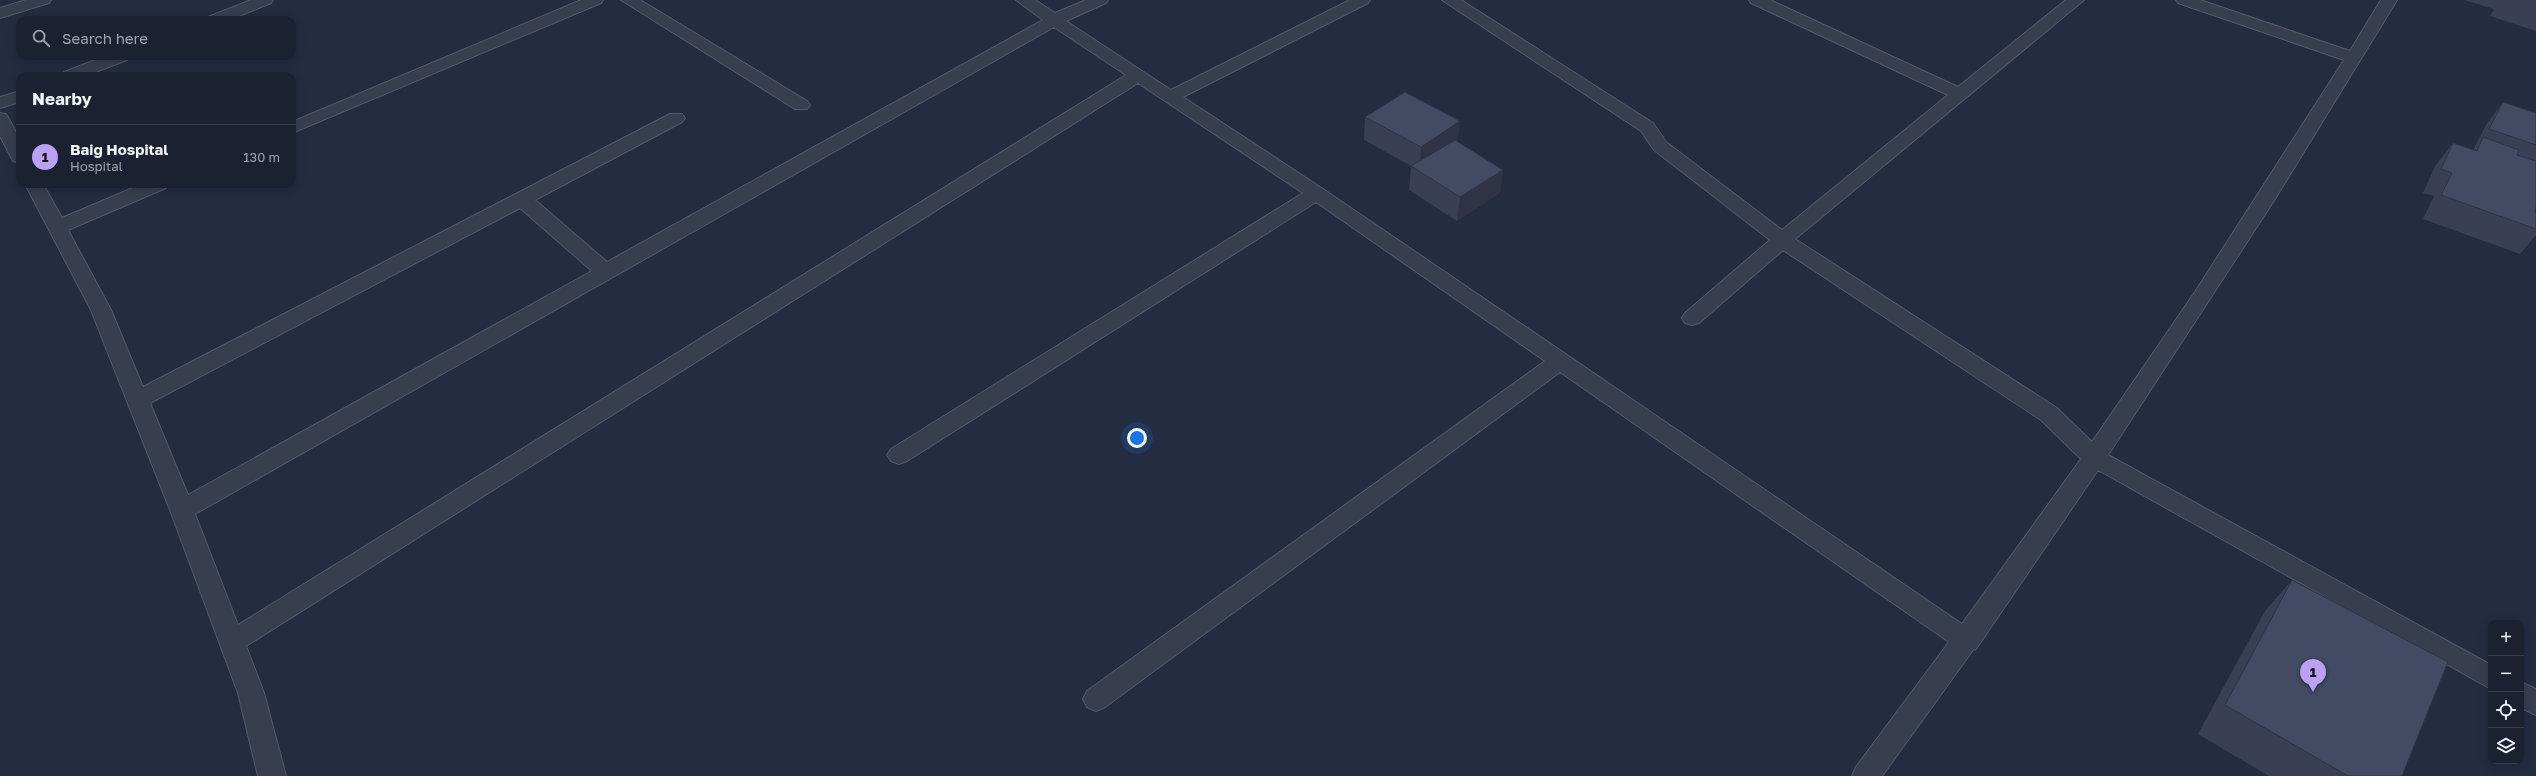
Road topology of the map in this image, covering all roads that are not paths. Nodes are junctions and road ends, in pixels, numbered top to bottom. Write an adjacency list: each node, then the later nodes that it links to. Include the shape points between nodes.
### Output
1 (42, 0): 13 (street)
2 (265, 0): 14 (street)
3 (595, 0): 27 (street)
4 (629, 0): 24 (street)
5 (1024, 0): 15 (street)
6 (1100, 0): 15 (street)
7 (1362, 0): 22 (street)
8 (1450, 0): 34 (street, via 1646,127 1660,146)
9 (1757, 0): 20 (street)
10 (2076, 0): 20 (street)
11 (2184, 0): 16 (street)
12 (2389, 0): 16 (street)
13 (0, 13)
14 (224, 16)
15 (1054, 20): 19 (street); 35 (street)
16 (2354, 58): 40 (street, via 2185,322)
17 (112, 60): 18 (street)
18 (80, 72)
19 (1138, 76): 22 (street); 43 (street)
20 (1959, 94): 34 (street)
21 (16, 97): 23 (street)
22 (1170, 97): 31 (street)
23 (0, 103)
24 (801, 105)
25 (676, 118): 32 (street)
26 (2, 126): 28 (street)
27 (296, 126)
28 (16, 150)
29 (36, 188): 33 (street)
30 (150, 188): 33 (street)
31 (1316, 194): 37 (street); 39 (street)
32 (522, 199): 35 (street); 38 (street)
33 (57, 227): 38 (street, via 101,310)
34 (1782, 240): 36 (street); 40 (street, via 2049,414)
35 (606, 272): 41 (street)
36 (1692, 318)
37 (1560, 361): 42 (street); 46 (street)
38 (138, 400): 41 (street)
39 (899, 455)
40 (2093, 457): 42 (street); 44 (street)
41 (182, 510): 43 (street)
42 (1967, 641): 49 (street)
43 (232, 642): 48 (street, via 251,693)
44 (2488, 676)
45 (2524, 696): 47 (street)
46 (1096, 699)
47 (2536, 702)
48 (272, 776)
49 (1866, 776)

